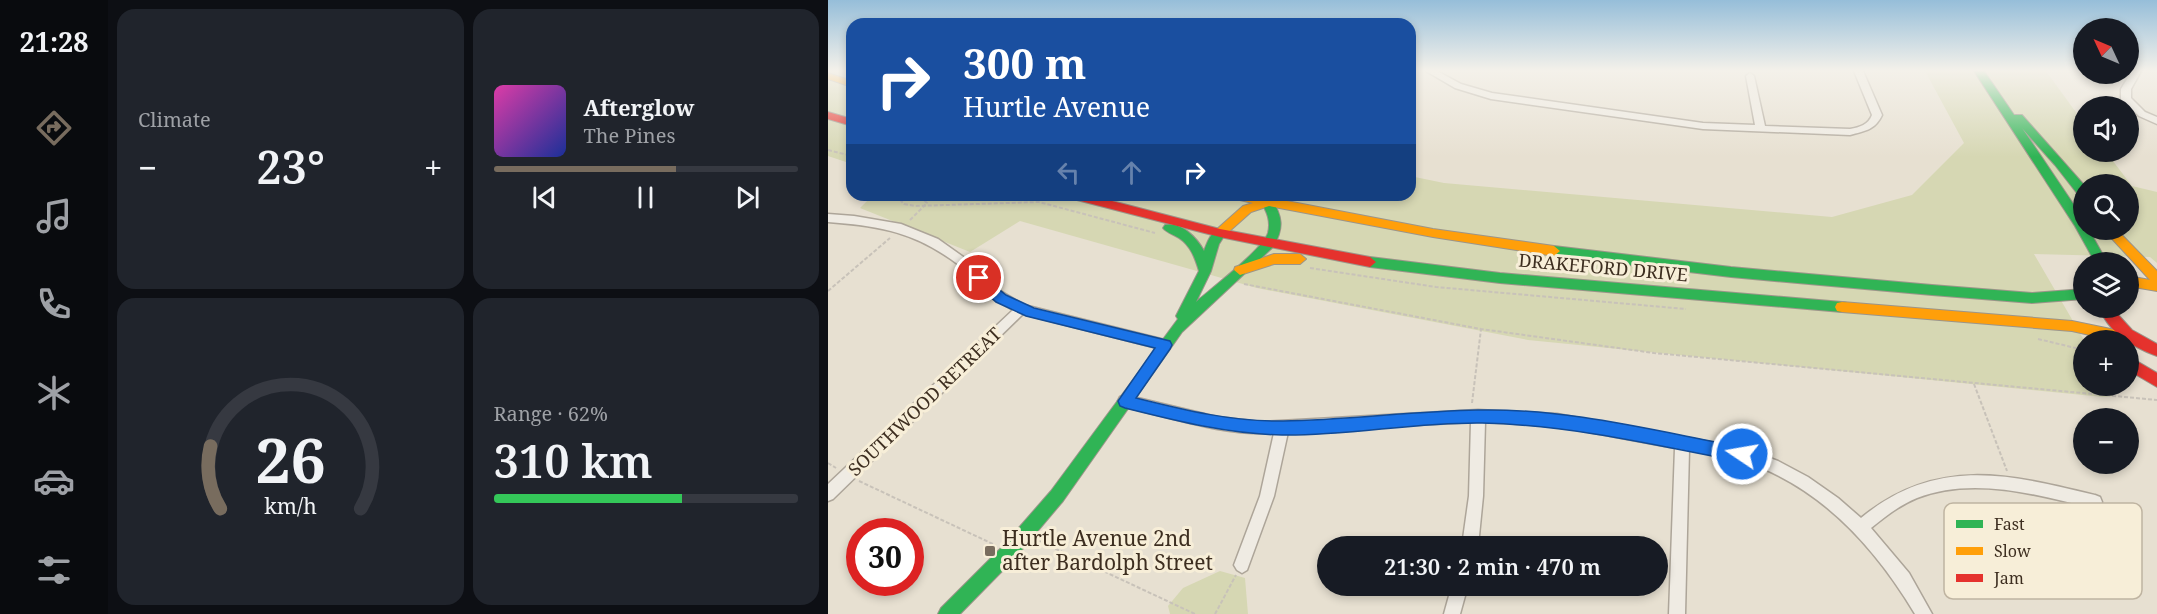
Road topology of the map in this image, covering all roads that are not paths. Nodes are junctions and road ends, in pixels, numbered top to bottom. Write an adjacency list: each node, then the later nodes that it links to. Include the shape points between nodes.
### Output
1 (1517, 100): 10 (street, via 1673,122)
2 (1755, 100): 10 (street)
3 (1870, 100): 10 (street, via 1877,115 1867,128 1850,132)
4 (1998, 100): 20 (main road)
5 (2003, 100): 11 (main road)
6 (2127, 100): 9 (street)
7 (828, 115): 8 (main road)
8 (846, 121)
9 (2157, 121)
10 (1761, 129)
11 (2073, 179)
12 (1095, 201): 15 (main road, DRAKEFORD DRIVE)
13 (1263, 201): 14 (main road, DRAKEFORD DRIVE)
14 (1267, 202): 17 (main road, via 1247,209); 19 (main road, via 1278,222); 27 (main road, DRAKEFORD DRIVE, via 1519,248 1701,270 2032,298)
15 (1113, 206): 17 (main road, DRAKEFORD DRIVE); 23 (main road, via 1126,216 1181,232 1196,244)
16 (828, 218): 28 (street, via 901,228 945,249 993,292)
17 (1220, 233): 19 (main road, DRAKEFORD DRIVE); 23 (main road)
18 (2119, 240): 24 (main road)
19 (1269, 244): 21 (main road, DRAKEFORD DRIVE); 22 (main road)
20 (2095, 252)
21 (1387, 265): 22 (main road, via 1353,267 1289,257 1258,262); 30 (main road, DRAKEFORD DRIVE, via 1500,278)
22 (1240, 270): 31 (main road)
23 (1204, 272): 31 (main road)
24 (2157, 279)
25 (2139, 283): 26 (main road)
26 (2157, 286)
27 (2073, 295)
28 (1021, 309): 37 (street); 46 (street, SOUTHWOOD RETREAT)
29 (2112, 318): 33 (main road)
30 (1998, 319): 32 (main road, DRAKEFORD DRIVE); 34 (main road, via 2017,328)
31 (1177, 328): 37 (main road)
32 (2089, 330)
33 (2121, 330)
34 (2073, 338)
35 (2139, 342): 38 (main road)
36 (2139, 344): 39 (main road)
37 (1165, 345): 42 (main road)
38 (2157, 350)
39 (2157, 360)
40 (2139, 369): 41 (main road)
41 (2157, 381)
42 (1125, 401): 44 (street, via 1217,423); 52 (main road, via 1057,495)
43 (1474, 416): 44 (street); 45 (street, via 1557,420); 49 (street, via 1476,496)
44 (1282, 428): 50 (street, via 1268,496)
45 (1682, 442): 48 (street, via 1742,454 1773,466 1823,496); 54 (street)
46 (828, 494)
47 (2095, 502): 48 (street, via 2037,487 1967,482 1920,490 1893,502)
48 (1861, 527): 55 (street, via 1903,579)
49 (1471, 536)
50 (1242, 565)
51 (1457, 596): 53 (street)
52 (947, 614)
53 (1452, 614)
54 (1677, 614)
55 (1924, 614)

